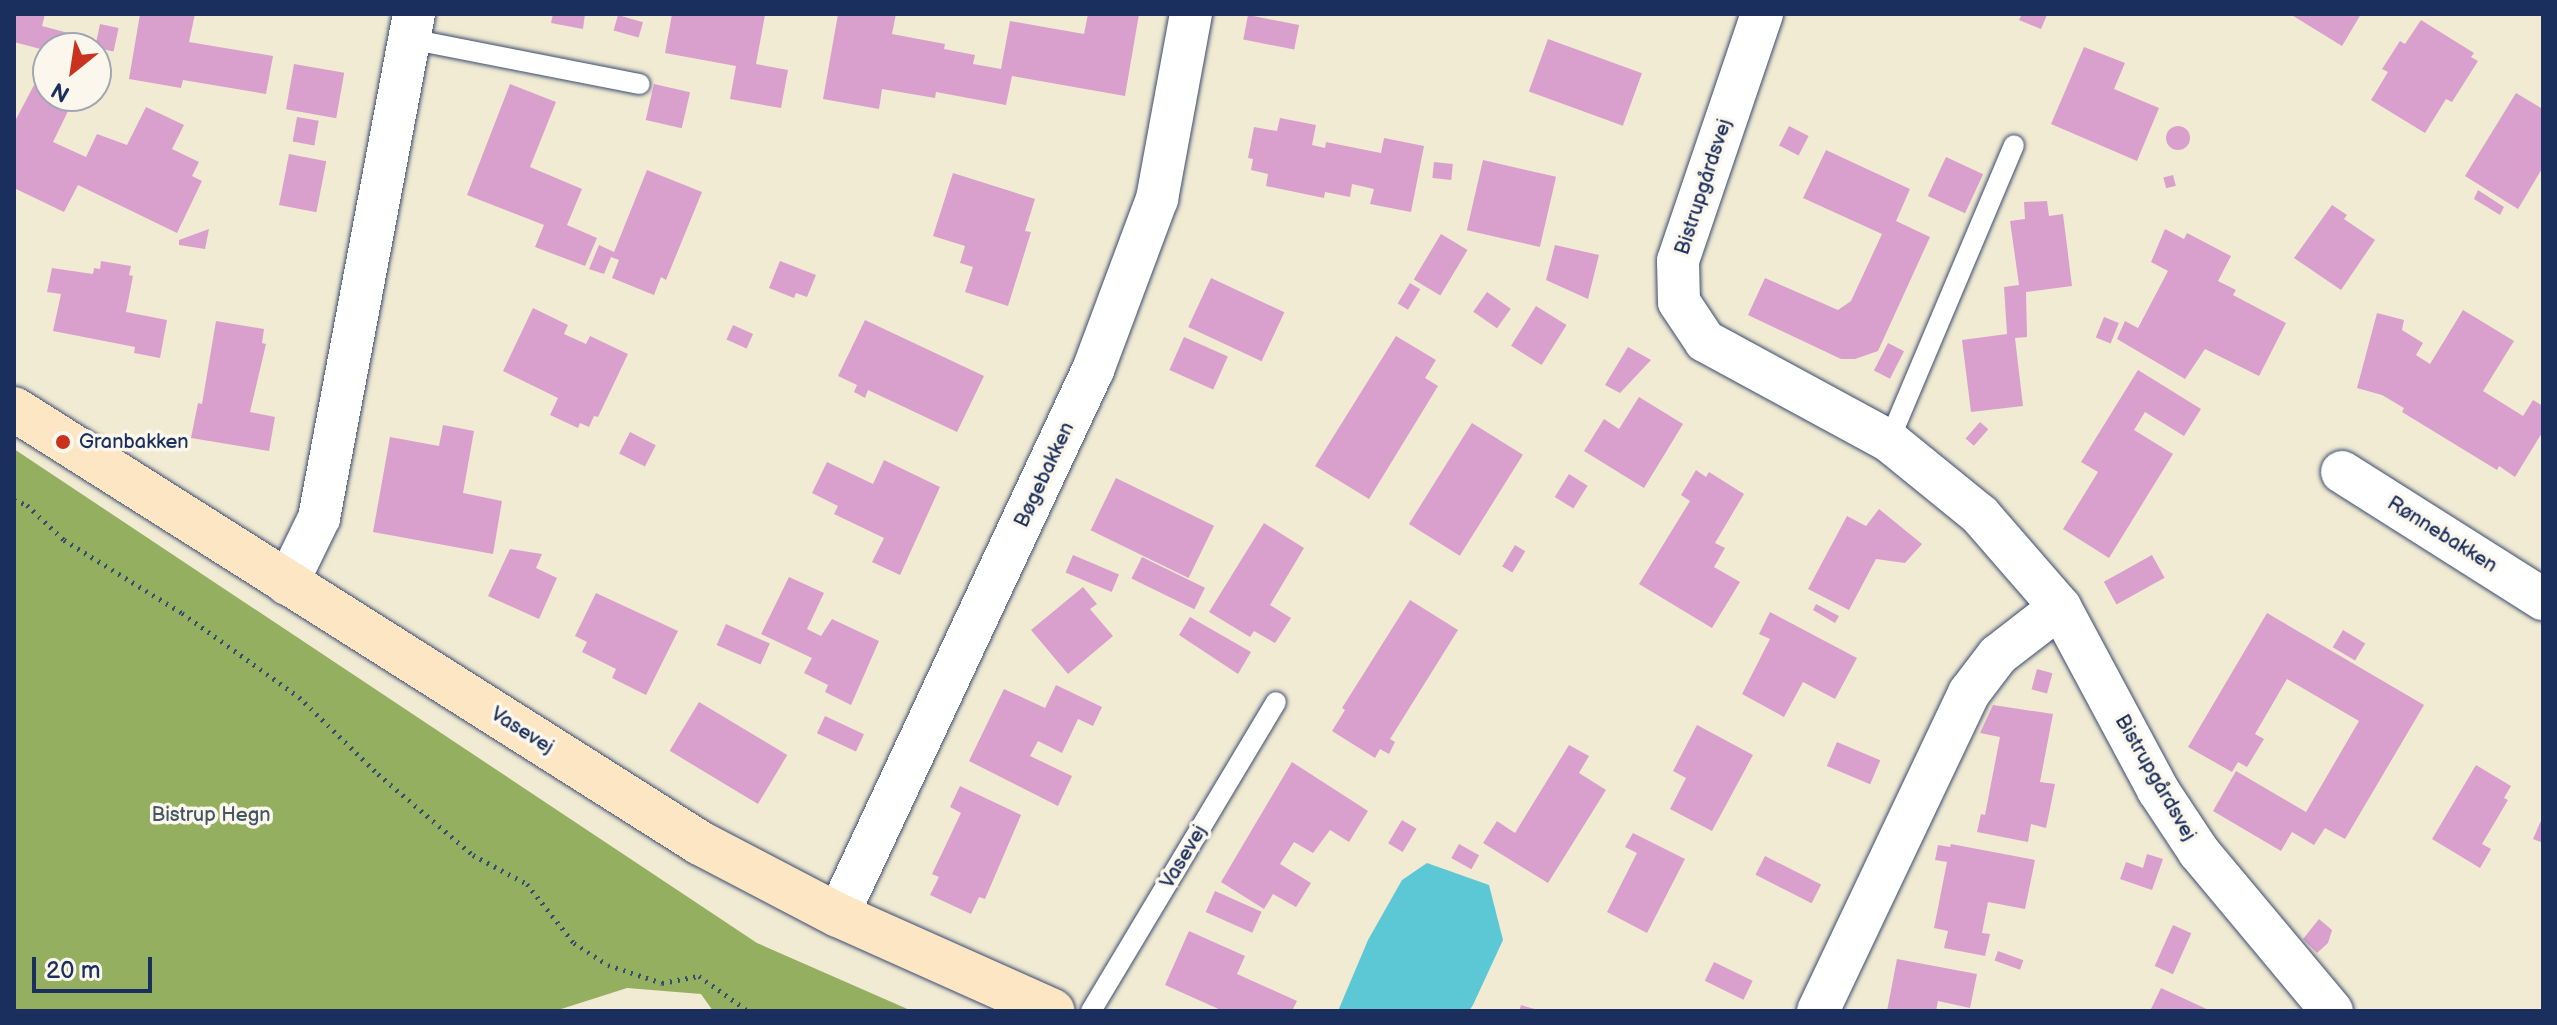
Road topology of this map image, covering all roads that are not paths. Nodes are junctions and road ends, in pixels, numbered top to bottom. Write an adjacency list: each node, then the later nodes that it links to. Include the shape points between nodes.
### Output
1 (1191, 14): 13 (street, Bøgebakken, via 1157,199 1093,370)
2 (1762, 14): 7 (street, Bistrupgårdsvej, via 1678,261 1679,302 1705,341)
3 (412, 27): 4 (lane); 9 (street, via 319,518)
4 (640, 84)
5 (2014, 145): 7 (lane)
6 (14, 409): 9 (street, Vasevej)
7 (1889, 441): 11 (street, Bistrupgårdsvej, via 1980,515)
8 (2342, 472): 10 (street, Rønnebakken)
9 (287, 584): 13 (street, Vasevej, via 700,843)
10 (2543, 599)
11 (2060, 607): 16 (street, via 1998,655 1969,693); 17 (street, Bistrupgårdsvej, via 2158,790 2199,852)
12 (1276, 702): 15 (lane, Vasevej)
13 (838, 915): 14 (street, Vasevej)
14 (1053, 1011)
15 (1091, 1011)
16 (1818, 1011)
17 (2332, 1011)

